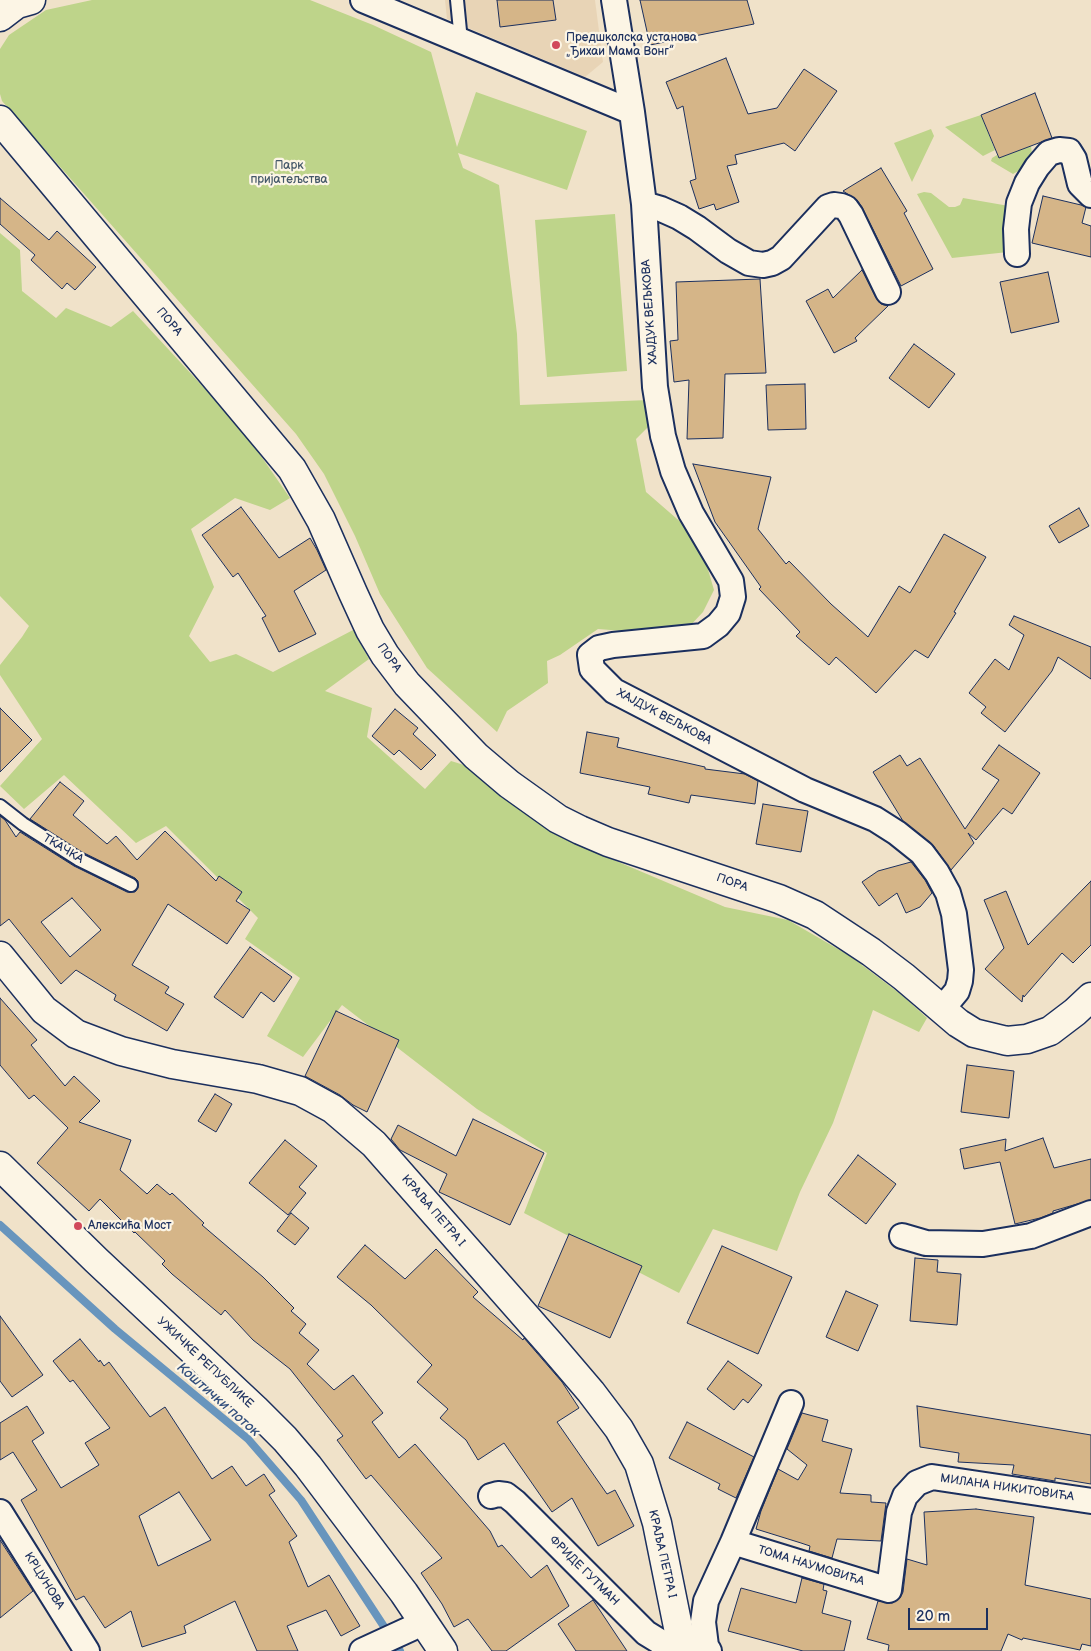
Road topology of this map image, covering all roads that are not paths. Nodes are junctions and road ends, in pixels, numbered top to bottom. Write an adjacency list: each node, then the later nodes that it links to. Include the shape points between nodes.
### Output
1 (32, 0): 5 (main road, via 17,4)
2 (363, 0): 6 (street)
3 (457, 0): 6 (lane)
4 (614, 0): 7 (street, ХАЈДУК ВЕЉКОВА)
5 (0, 17)
6 (462, 41): 7 (street)
7 (632, 112): 10 (street, ХАЈДУК ВЕЉКОВА)
8 (0, 120): 17 (main road, ПОРА, via 292,469 321,520 356,601 385,655 418,696 476,756 532,802 580,830 779,899 815,915 872,952)
9 (1091, 195): 11 (street, via 1080,184 1069,151 1049,153 1027,183 1019,203)
10 (644, 204): 12 (street, via 680,217 728,251 749,263 763,265 781,258 828,207 841,206 851,215); 17 (street, ХАЈДУК ВЕЉКОВА, via 655,388 663,436 672,471 691,514 731,581 733,597 728,613 703,636 599,648 590,655 592,669 614,691 805,790 875,819 922,853 937,872 954,914 960,981 957,991)
11 (1017, 254)
12 (888, 292)
13 (0, 806): 14 (lane, ТКАЧКА, via 78,859)
14 (131, 885)
15 (0, 956): 28 (main road, КРАЉА ПЕТРА I, via 44,1010 76,1034 130,1054 258,1079 300,1091 333,1109 374,1144 550,1344 619,1429 639,1464 652,1506)
16 (1091, 997): 17 (main road, ПОРА, via 1050,1031 1028,1039 1007,1041 974,1033)
17 (942, 1009)
18 (0, 1166): 27 (main road, УЖИЧКЕ РЕПУБЛИКЕ, via 286,1439 399,1586)
19 (1091, 1212): 20 (street, via 1031,1236 983,1244 926,1243)
20 (902, 1236)
21 (791, 1403): 25 (street)
22 (491, 1496): 28 (street, ФРИДЕ ГУТМАН, via 506,1494 646,1633 669,1645)
23 (1091, 1501): 26 (street, МИЛАНА НИКИТОВИЋА, via 932,1478 917,1483 905,1496 899,1512)
24 (0, 1512): 30 (street, КРЦУНОВА)
25 (733, 1542): 26 (street, ТОМА НАУМОВИЋА); 32 (street, via 706,1601 703,1622)
26 (889, 1590)
27 (413, 1626): 29 (street); 31 (main road, УЖИЧКЕ РЕПУБЛИКЕ)
28 (684, 1646)
29 (371, 1647)
30 (87, 1651)
31 (443, 1651)
32 (709, 1651)

